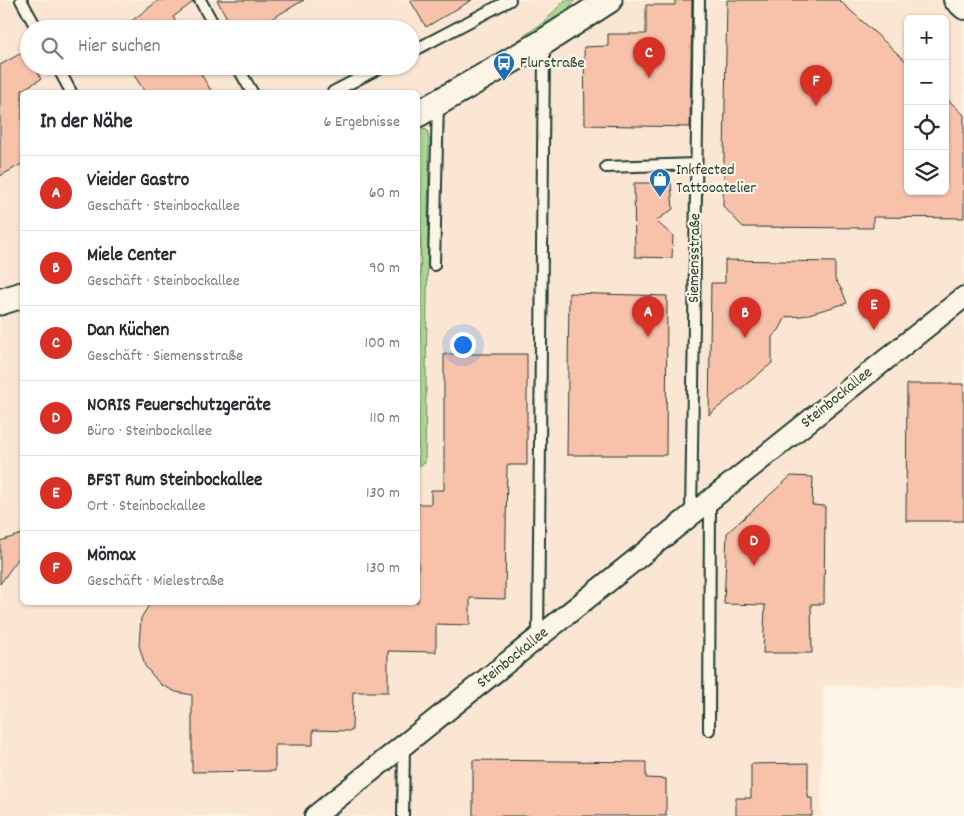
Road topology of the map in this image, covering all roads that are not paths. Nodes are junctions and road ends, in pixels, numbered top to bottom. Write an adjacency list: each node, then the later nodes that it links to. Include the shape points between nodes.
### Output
1 (21, 0): 8 (lane)
2 (200, 0): 9 (lane)
3 (510, 0): 11 (lane)
4 (609, 0): 10 (street)
5 (699, 0): 19 (lane, Siemensstraße)
6 (954, 0): 7 (street)
7 (964, 9)
8 (31, 20)
9 (211, 20)
10 (542, 43): 18 (street); 27 (lane)
11 (420, 47)
12 (62, 75): 15 (lane)
13 (242, 75): 16 (lane)
14 (367, 75): 17 (lane)
15 (70, 90)
16 (251, 90)
17 (338, 90)
18 (428, 109): 21 (lane)
19 (696, 164): 20 (lane); 26 (lane, Siemensstraße)
20 (606, 167)
21 (434, 265)
22 (20, 296): 24 (street)
23 (964, 297): 25 (street, Steinbockallee)
24 (0, 302)
25 (710, 500): 26 (street, Steinbockallee); 28 (lane)
26 (691, 515): 27 (street, Steinbockallee)
27 (538, 637): 29 (street, Steinbockallee)
28 (709, 730)
29 (404, 745): 30 (street, Steinbockallee); 31 (lane)
30 (315, 816)
31 (403, 816)

